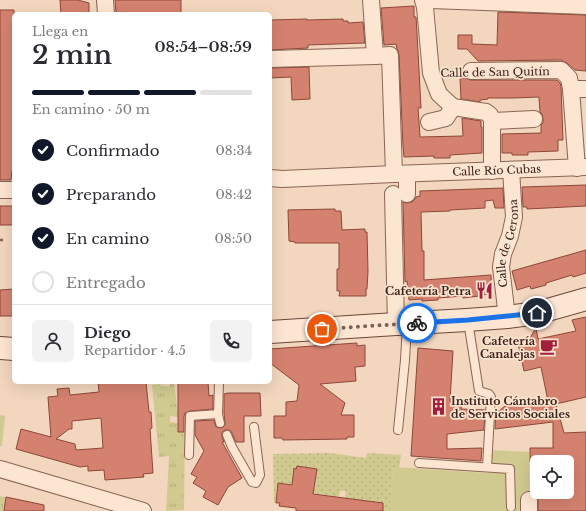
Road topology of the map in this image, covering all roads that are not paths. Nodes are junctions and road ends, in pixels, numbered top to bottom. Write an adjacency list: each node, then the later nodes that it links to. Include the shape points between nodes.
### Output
1 (105, 0): 6 (street)
2 (371, 0): 7 (street)
3 (423, 0): 11 (street, via 431,74 439,94)
4 (431, 0): 5 (street)
5 (586, 6)
6 (106, 12)
7 (376, 56): 8 (street); 18 (street, via 390,55)
8 (272, 59)
9 (471, 71): 10 (street, Calle de San Quitín, via 561,70)
10 (578, 89): 15 (street, Calle de San Quitín)
11 (453, 107): 13 (street, via 486,112); 14 (street, via 446,118)
12 (534, 119): 13 (street)
13 (492, 121): 17 (street)
14 (429, 122)
15 (581, 168): 16 (street, Calle Río Cubas)
16 (512, 170): 17 (street, Calle Río Cubas); 23 (street, Calle de Gerona, via 514,217 501,267)
17 (492, 171): 18 (street, Calle Río Cubas)
18 (400, 174): 19 (street, Calle Río Cubas); 25 (street)
19 (272, 178)
20 (0, 190): 21 (street)
21 (12, 190)
22 (586, 299): 23 (street, via 537,313)
23 (507, 317): 24 (street)
24 (468, 320): 25 (street); 35 (lane, via 479,391 490,394 491,397)
25 (402, 323): 26 (street); 31 (lane, via 405,360)
26 (272, 332)
27 (0, 348): 28 (street)
28 (12, 349)
29 (219, 384): 33 (lane, via 219,419 190,416)
30 (254, 427): 32 (lane, via 260,475 256,482 252,482)
31 (398, 430)
32 (227, 435)
33 (189, 455)
34 (420, 464): 35 (lane)
35 (487, 467): 37 (lane, via 510,469)
36 (0, 470): 38 (street)
37 (511, 507)
38 (143, 511)

